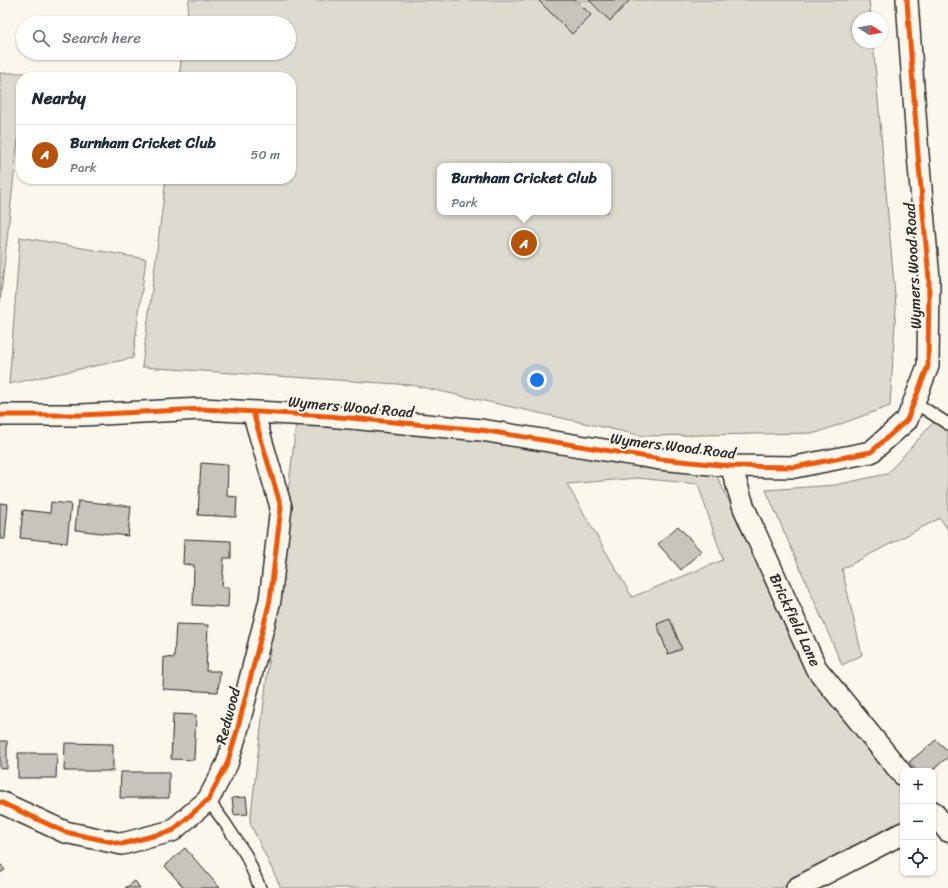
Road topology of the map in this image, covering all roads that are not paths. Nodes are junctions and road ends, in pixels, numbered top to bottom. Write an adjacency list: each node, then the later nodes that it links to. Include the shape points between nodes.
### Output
1 (907, 0): 2 (street, Wymers Wood Road, via 929,279 928,366)
2 (914, 402): 5 (lane); 6 (street, Wymers Wood Road, via 907,420 871,452 795,467)
3 (253, 412): 4 (street, Wymers Wood Road, via 202,409 82,415); 6 (street, Wymers Wood Road, via 481,430 660,459); 8 (street, Redwood, via 281,507 270,600 227,764)
4 (0, 415)
5 (948, 424)
6 (731, 466): 7 (street, Brickfield Lane, via 744,508 816,668)
7 (900, 771)
8 (208, 800): 9 (street, Redwood, via 172,831 122,844 65,832); 11 (lane, via 246,855)
9 (0, 802)
10 (900, 835): 12 (street)
11 (260, 888)
12 (797, 888)

